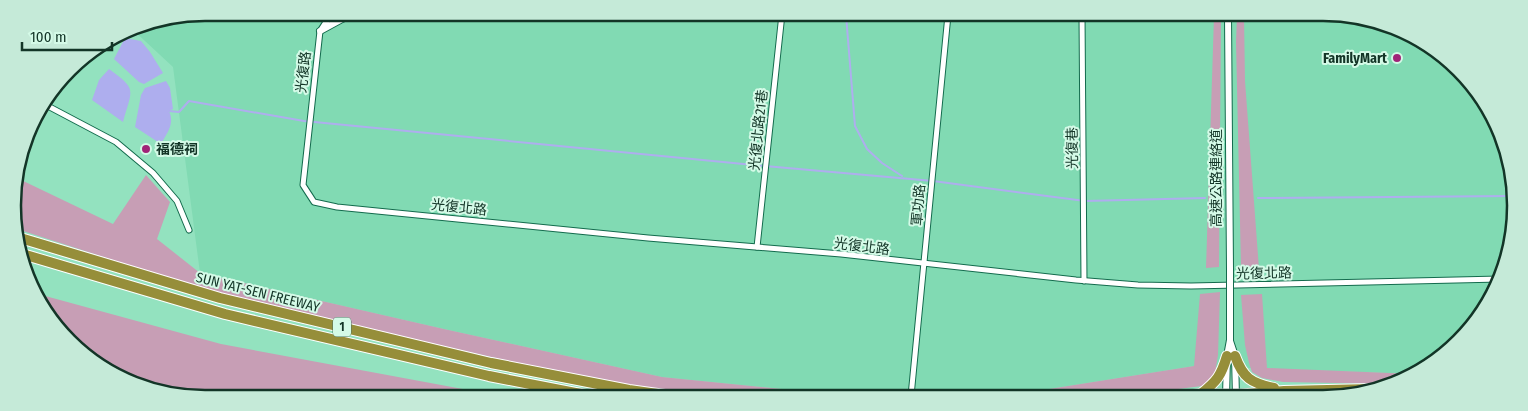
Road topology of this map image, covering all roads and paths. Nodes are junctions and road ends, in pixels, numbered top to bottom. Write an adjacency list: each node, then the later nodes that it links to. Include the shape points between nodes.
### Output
1 (328, 21): 7 (street)
2 (337, 21): 7 (street)
3 (781, 21): 12 (street, 光復北路21巷)
4 (947, 21): 14 (street, 軍功路)
5 (1082, 21): 16 (street, 光復巷)
6 (1228, 21): 17 (street, 高速公路連絡道, bridge)
7 (320, 31): 9 (street, 光復路)
8 (50, 107): 10 (street, via 116,142 153,173 177,201)
9 (310, 115): 12 (street, 光復北路, via 304,185 314,202 364,210)
10 (189, 230)
11 (25, 238): 19 (highway, SUN YAT-SEN FREEWAY / 1, via 230,300 492,363)
12 (757, 248): 14 (street, 光復北路, via 841,254)
13 (29, 256): 18 (highway, SUN YAT-SEN FREEWAY / 1, via 224,314)
14 (924, 265): 16 (street, 光復北路); 20 (street, 軍功路)
15 (1492, 279): 16 (street, 光復北路, via 1191,286)
16 (1084, 281)
17 (1231, 356): 21 (highway, via 1216,382); 22 (street, 高速公路連絡道); 23 (street, 高速公路連絡道); 24 (highway, via 1256,385)
18 (560, 390)
19 (629, 390)
20 (912, 390)
21 (1206, 390)
22 (1231, 390)
23 (1231, 390)
24 (1279, 390)

